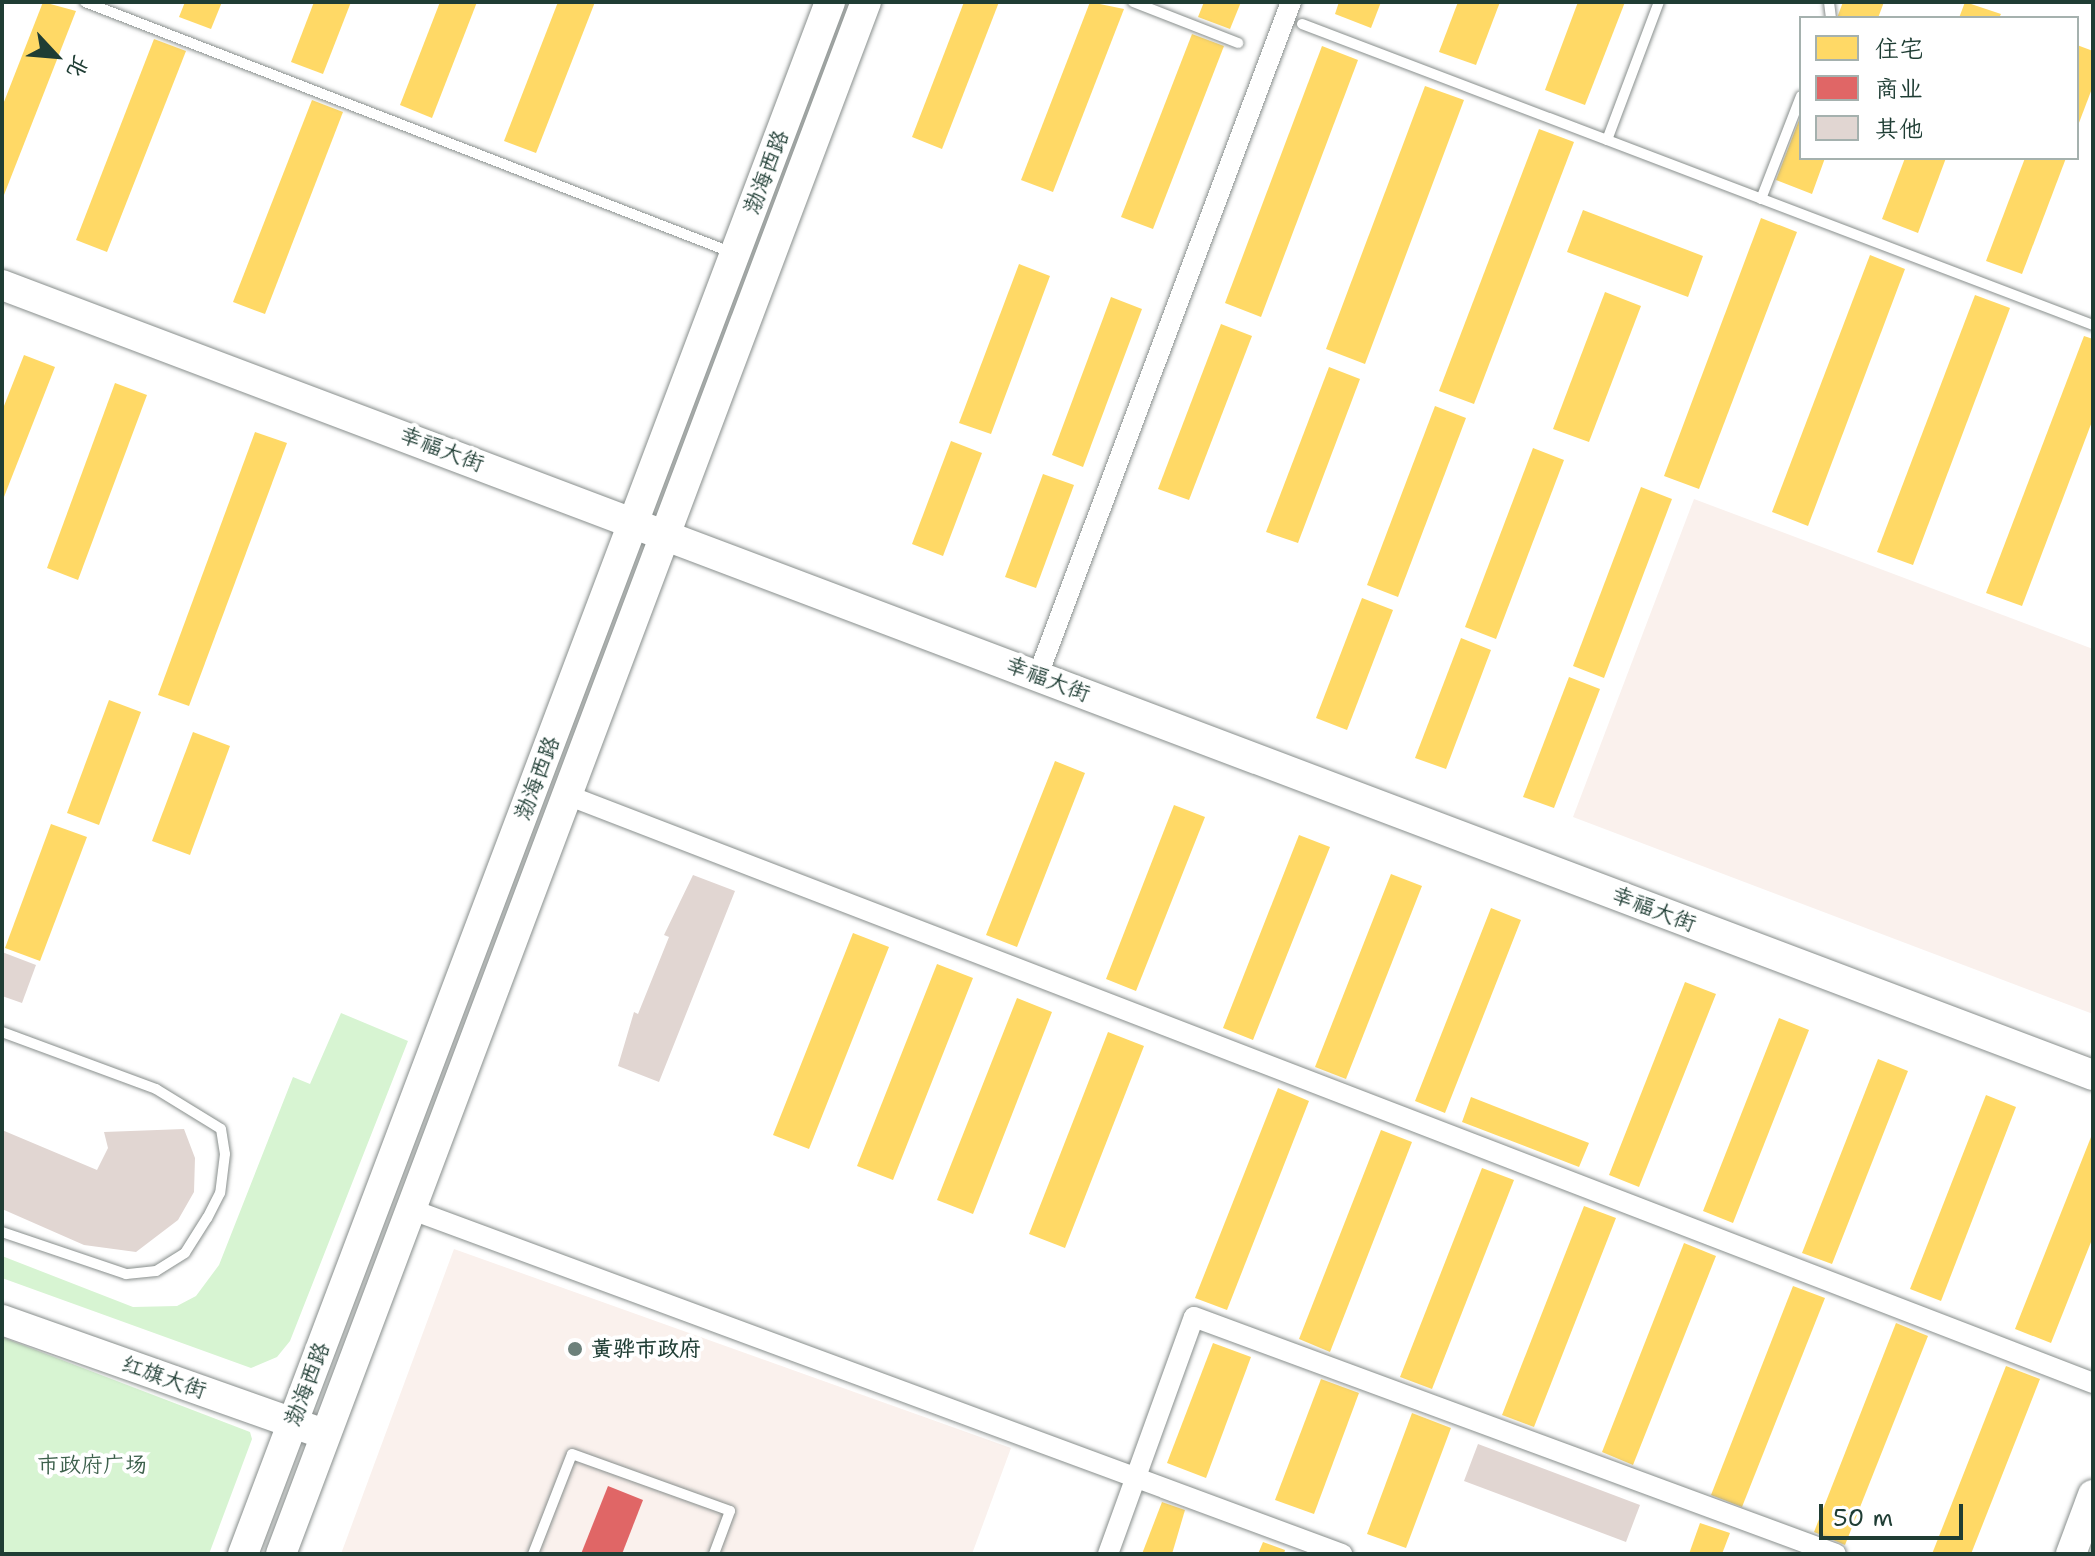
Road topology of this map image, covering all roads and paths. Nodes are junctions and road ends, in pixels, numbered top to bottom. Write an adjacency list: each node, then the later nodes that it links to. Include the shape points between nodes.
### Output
1 (85, 2): 12 (lane)
2 (830, 2): 12 (main road, 渤海西路)
3 (866, 2): 16 (main road, 渤海西路)
4 (1133, 2): 8 (lane)
5 (1291, 2): 17 (street)
6 (1659, 2): 10 (lane)
7 (1302, 24): 10 (lane)
8 (1238, 43)
9 (1799, 101): 11 (lane)
10 (1607, 140): 11 (lane)
11 (1761, 199): 14 (lane)
12 (735, 254): 15 (main road, 渤海西路)
13 (2, 285): 15 (main road, 幸福大街)
14 (2093, 325)
15 (634, 521): 16 (main road, 幸福大街); 25 (main road, 渤海西路)
16 (666, 534): 17 (main road, 幸福大街); 18 (main road, 渤海西路)
17 (1038, 675): 20 (main road, 幸福大街)
18 (567, 795): 21 (main road, 渤海西路); 24 (street)
19 (2, 1032): 22 (lane, via 166,1094 221,1129 225,1154 220,1193 207,1218 185,1253 156,1271 126,1274)
20 (2093, 1075)
21 (410, 1209): 26 (main road, 渤海西路); 27 (street)
22 (2, 1232)
23 (2, 1320): 25 (main road, 红旗大街)
24 (2093, 1383)
25 (293, 1423): 26 (main road, 红旗大街); 29 (main road, 渤海西路)
26 (326, 1435): 30 (main road, 渤海西路)
27 (1138, 1477): 33 (street); 34 (street); 35 (street, via 1194,1317)
28 (2093, 1495): 36 (main road)
29 (243, 1554)
30 (281, 1554)
31 (533, 1554): 32 (lane, via 572,1454 730,1511)
32 (714, 1554)
33 (1108, 1554)
34 (1342, 1554)
35 (1836, 1554)
36 (2071, 1554)

